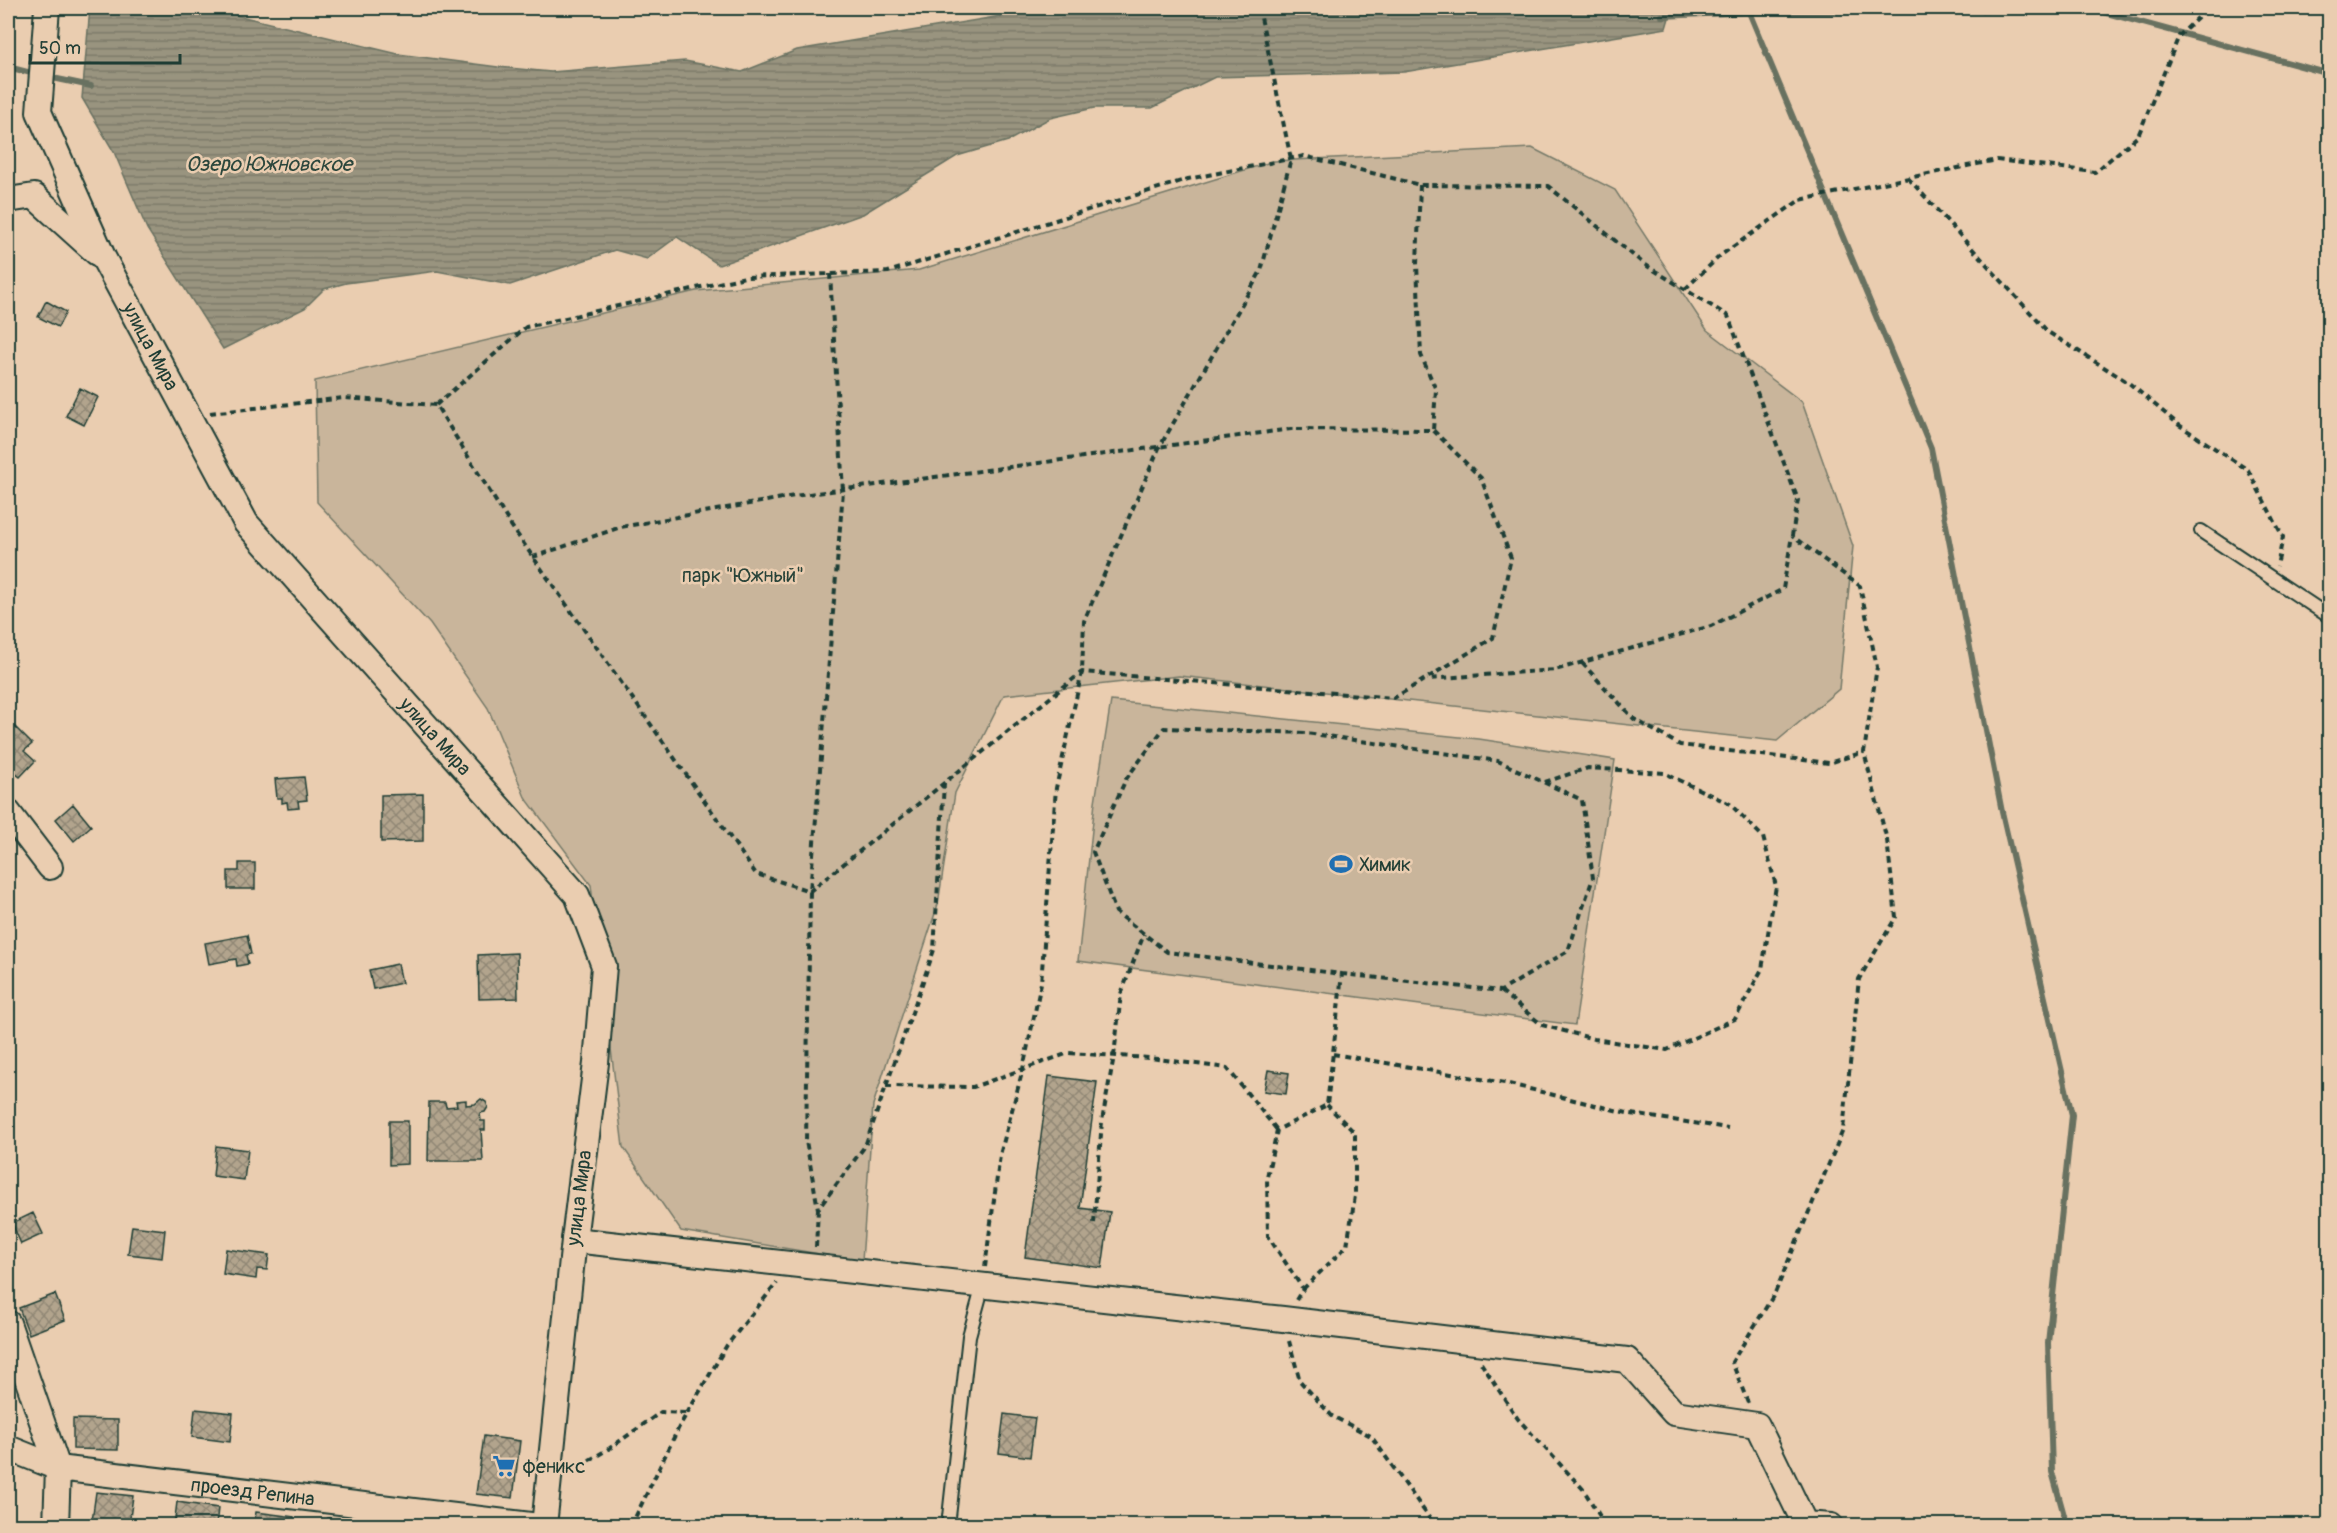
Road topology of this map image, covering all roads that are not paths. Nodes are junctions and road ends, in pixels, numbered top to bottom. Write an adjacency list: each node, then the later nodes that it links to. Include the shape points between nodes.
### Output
1 (47, 8): 3 (street, улица Мира, via 39,112)
2 (8, 200): 3 (street, via 34,196)
3 (104, 259): 8 (street, улица Мира, via 246,523 577,895 604,966 597,1064)
4 (2201, 531): 5 (lane)
5 (2330, 617)
6 (8, 812): 7 (street)
7 (50, 867)
8 (574, 1240): 9 (street); 15 (street, улица Мира)
9 (983, 1285): 16 (lane, via 969,1336); 17 (street, via 1627,1360 1674,1413 1757,1425 1805,1524)
10 (8, 1323): 12 (street)
11 (8, 1448): 12 (street, проезд Репина)
12 (58, 1468): 13 (street); 14 (street, проезд Репина)
13 (56, 1526)
14 (539, 1526)
15 (544, 1526)
16 (948, 1526)
17 (1831, 1526)

